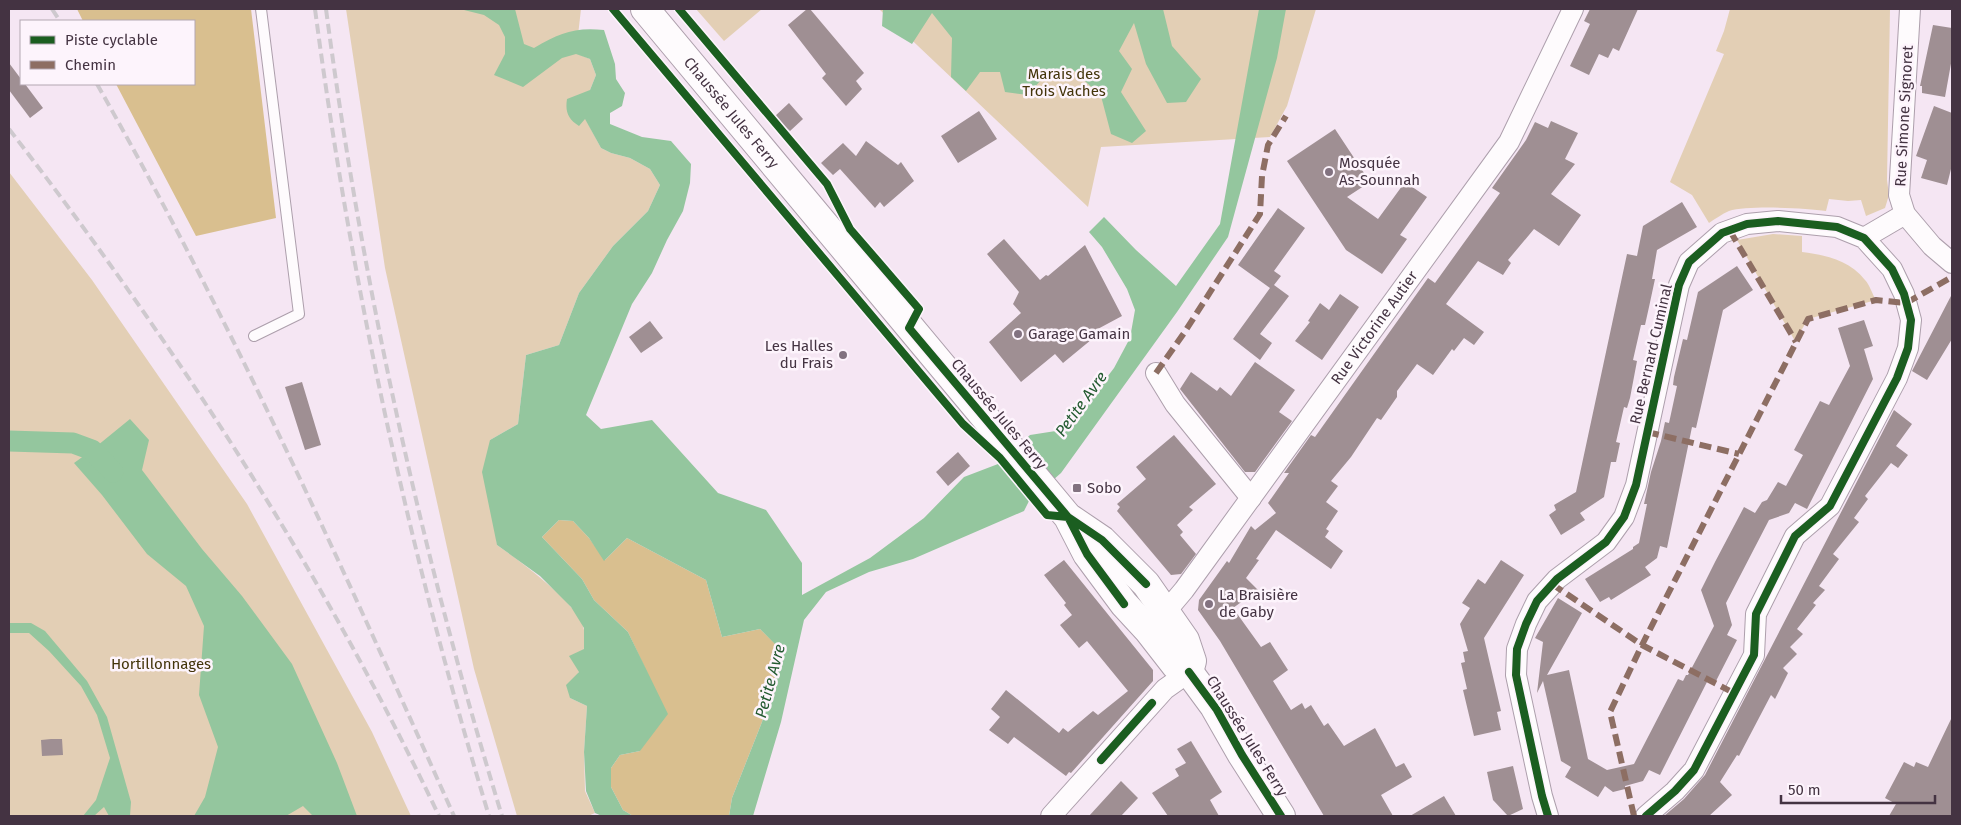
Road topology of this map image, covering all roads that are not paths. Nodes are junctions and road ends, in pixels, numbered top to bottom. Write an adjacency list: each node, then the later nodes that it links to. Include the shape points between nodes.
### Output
1 (261, 9): 8 (lane, via 299,314)
2 (645, 9): 11 (main road, Chaussée Jules Ferry, via 1068,517 1102,540 1146,584)
3 (1573, 9): 10 (street, Rue Victorine Autier, via 1509,142)
4 (1910, 9): 5 (street, Rue Simone Signoret, via 1899,195)
5 (1905, 214): 6 (street); 7 (street, Rue Simone Signoret, via 1932,246)
6 (1864, 238): 15 (street, Rue Bernard Cuminal, via 1836,227 1778,221 1747,224 1722,233 1690,262 1679,286 1636,485 1624,517 1606,542 1557,579 1537,601 1517,649 1516,675); 16 (street, Rue Bernard Cuminal, via 1892,269 1904,294 1911,320 1908,348 1830,506 1795,536 1756,614 1754,655 1694,770)
7 (1952, 263)
8 (254, 336)
9 (1156, 373): 10 (street, via 1174,404)
10 (1251, 498): 11 (street, Rue Victorine Autier)
11 (1158, 621): 12 (main road, Chaussée Jules Ferry, via 1176,666)
12 (1189, 672): 13 (street, via 1165,689); 14 (main road, Chaussée Jules Ferry, via 1217,710)
13 (1051, 816)
14 (1281, 816)
15 (1548, 816)
16 (1646, 816)

